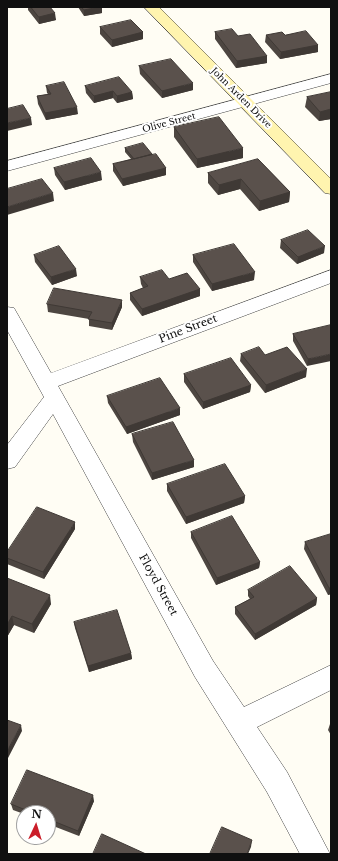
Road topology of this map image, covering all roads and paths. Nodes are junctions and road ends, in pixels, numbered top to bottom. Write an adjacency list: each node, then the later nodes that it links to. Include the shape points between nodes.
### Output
1 (151, 7): 3 (street, John Arden Drive)
2 (331, 78): 3 (street, Olive Street)
3 (246, 102): 4 (street, Olive Street); 5 (street, John Arden Drive)
4 (7, 166)
5 (331, 188)
6 (331, 276): 8 (street, Pine Street)
7 (7, 314): 8 (street, Floyd Street)
8 (50, 390): 9 (street); 11 (street, Floyd Street, via 204,669)
9 (7, 461)
10 (331, 677): 11 (street)
11 (239, 723): 12 (street, Floyd Street, via 277,782)
12 (316, 854)

